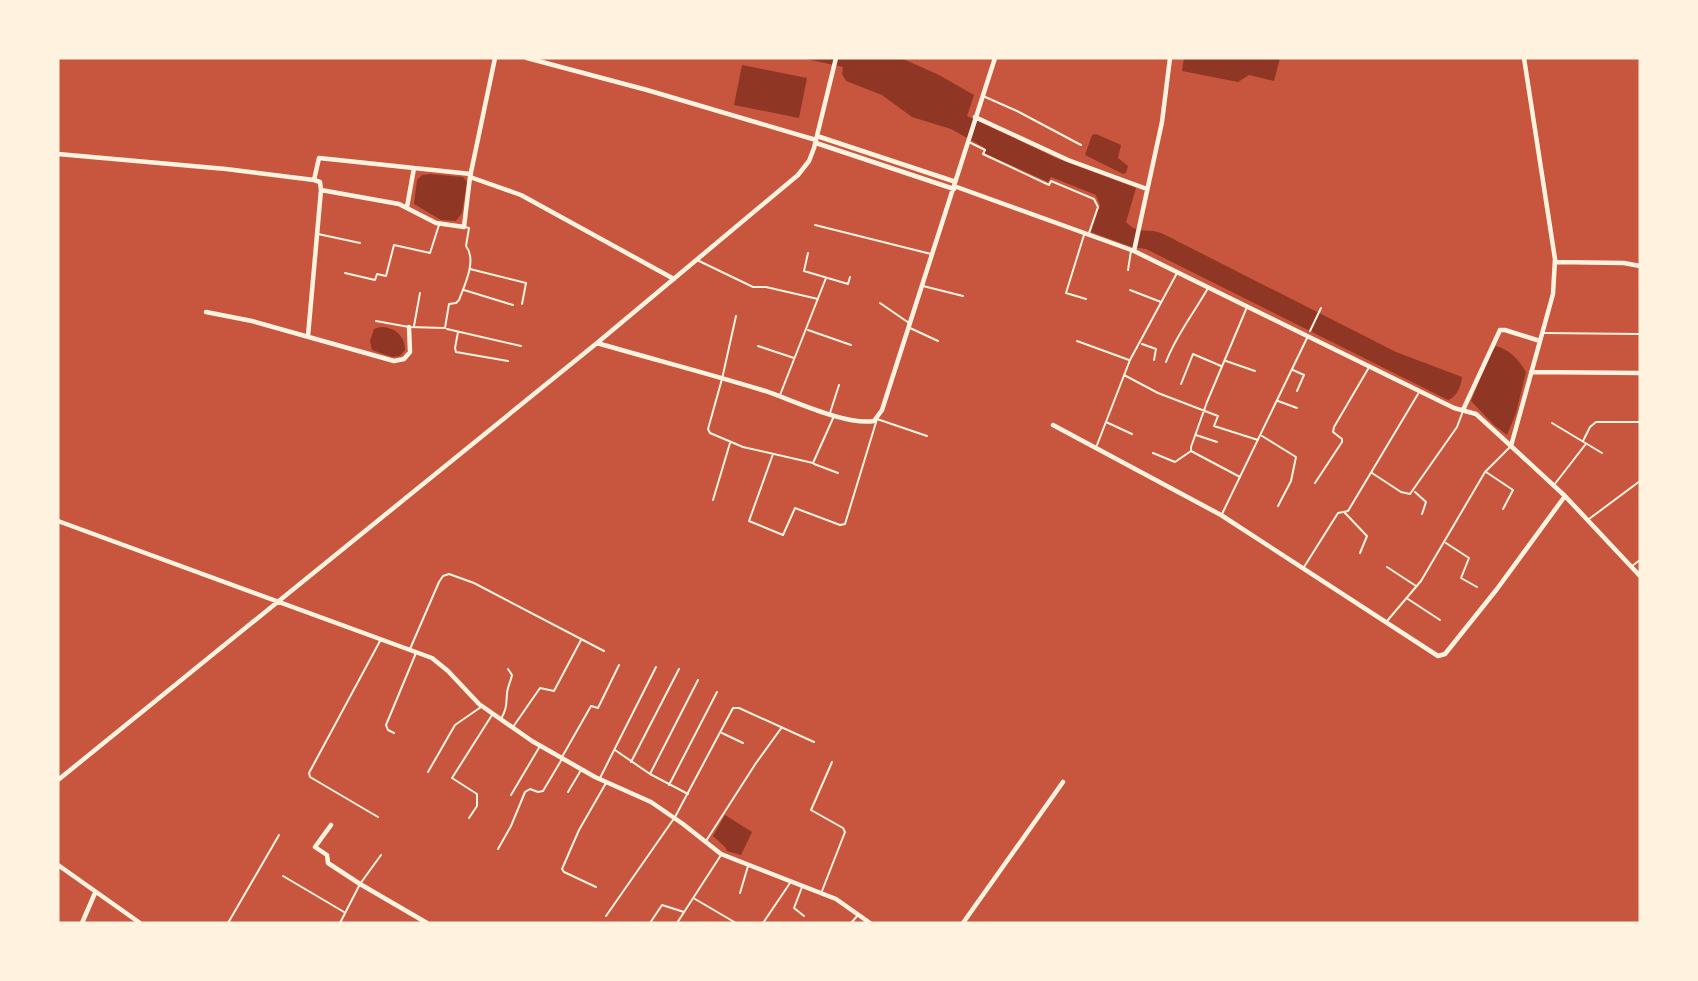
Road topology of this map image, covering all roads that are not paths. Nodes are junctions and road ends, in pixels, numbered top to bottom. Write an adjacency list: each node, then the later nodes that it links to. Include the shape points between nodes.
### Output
1 (495, 58): 16 (street)
2 (527, 58): 9 (street)
3 (836, 58): 9 (street)
4 (995, 58): 7 (street)
5 (1170, 58): 19 (street)
6 (1524, 58): 32 (street)
7 (982, 96): 8 (street); 11 (lane)
8 (975, 117): 10 (street); 19 (street)
9 (816, 140): 13 (street); 14 (street); 31 (street, via 803,170)
10 (967, 142): 18 (street); 26 (lane, via 1049,185 1051,181 1094,198 1098,207)
11 (1081, 145)
12 (58, 154): 17 (street)
13 (886, 159): 14 (street); 18 (street)
14 (884, 165): 18 (street)
15 (414, 168): 16 (street); 17 (street, via 319,158); 21 (street)
16 (470, 176): 24 (street); 40 (street, via 521,195)
17 (314, 180): 20 (street, via 322,184)
18 (954, 185): 26 (street); 30 (street)
19 (1147, 189): 28 (street)
20 (321, 190): 21 (street); 25 (street)
21 (407, 207): 22 (street)
22 (440, 224): 24 (street); 37 (lane, via 430,253 394,244 386,276 377,274 376,280)
23 (815, 225): 30 (lane)
24 (464, 227): 34 (lane, via 469,228)
25 (317, 234): 27 (lane); 65 (street)
26 (1086, 234): 28 (street); 48 (lane, via 1066,293)
27 (360, 243)
28 (1132, 251): 35 (lane); 36 (street)
29 (808, 253): 39 (lane, via 804,271)
30 (932, 255): 41 (street)
31 (696, 260): 40 (street); 47 (lane, via 748,286)
32 (1555, 262): 33 (street); 62 (street, via 1553,294)
33 (1640, 266)
34 (469, 269): 43 (lane); 52 (lane, via 526,283)
35 (1128, 270)
36 (1177, 272): 42 (street); 50 (lane)
37 (345, 273)
38 (850, 277): 39 (lane, via 848,284)
39 (826, 278): 47 (lane)
40 (674, 279): 69 (street)
41 (922, 285): 46 (lane); 57 (street)
42 (1209, 287): 53 (street); 79 (lane, via 1174,341)
43 (463, 290): 51 (lane); 59 (lane, via 458,302 449,304)
44 (1130, 290): 50 (lane)
45 (420, 293): 58 (lane)
46 (964, 296)
47 (818, 299): 60 (lane)
48 (1086, 299)
49 (880, 303): 57 (lane)
50 (1162, 303): 70 (lane)
51 (513, 304)
52 (522, 304)
53 (1248, 306): 64 (street); 77 (lane)
54 (206, 312): 65 (street)
55 (736, 316): 87 (lane)
56 (376, 321): 58 (lane)
57 (909, 326): 66 (lane); 98 (street)
58 (411, 327): 59 (lane); 65 (street, via 410,352 398,361)
59 (445, 328): 61 (lane)
60 (807, 329): 72 (lane); 74 (lane)
61 (458, 331): 73 (lane); 78 (lane, via 456,352)
62 (1542, 333): 63 (lane); 68 (street)
63 (1640, 334)
64 (1308, 335): 80 (street); 82 (lane)
65 (308, 336)
66 (938, 341)
67 (1077, 341): 75 (lane)
68 (1540, 341): 84 (street); 95 (street, via 1500,330)
69 (597, 343): 87 (street); 145 (street)
70 (1140, 344): 75 (lane); 76 (lane, via 1156,349)
71 (758, 345): 74 (lane)
72 (850, 345)
73 (521, 346)
74 (795, 358): 92 (lane)
75 (1130, 360): 86 (lane)
76 (1154, 360)
77 (1225, 360): 81 (lane); 83 (lane)
78 (508, 362)
79 (1166, 362)
80 (1370, 365): 90 (street); 123 (lane, via 1334,427 1342,442)
81 (1222, 367): 88 (lane, via 1194,354); 96 (lane)
82 (1292, 370): 91 (lane, via 1304,375); 93 (lane)
83 (1255, 371)
84 (1531, 372): 85 (street); 111 (street)
85 (1640, 373)
86 (1124, 375): 96 (lane); 99 (lane)
87 (722, 379): 92 (street); 108 (lane, via 708,429)
88 (1181, 384)
89 (839, 385): 97 (lane)
90 (1420, 390): 95 (street); 120 (lane)
91 (1297, 391)
92 (780, 396): 97 (street)
93 (1278, 400): 94 (lane); 105 (lane)
94 (1297, 408)
95 (1463, 410): 111 (street, via 1484,419); 125 (lane, via 1457,427)
96 (1204, 411): 104 (lane); 107 (lane, via 1218,416 1214,426)
97 (832, 414): 98 (street, via 869,422); 117 (lane)
98 (877, 419): 106 (lane); 116 (lane, via 845,524 795,508 783,535 749,521)
99 (1105, 422): 103 (lane); 112 (lane)
100 (1640, 422): 110 (lane, via 1596,422)
101 (1552, 423): 110 (lane)
102 (1053, 425): 112 (street)
103 (1132, 434)
104 (1195, 434): 109 (lane); 113 (lane)
105 (1261, 435): 107 (lane); 128 (lane, via 1296,457 1291,481)
106 (927, 436)
107 (1259, 440): 121 (lane)
108 (730, 442): 116 (lane); 127 (lane)
109 (1217, 442)
110 (1584, 442): 115 (lane); 124 (lane)
111 (1511, 446): 118 (lane); 124 (street)
112 (1096, 448): 132 (street)
113 (1191, 451): 114 (lane, via 1175,462); 121 (lane)
114 (1153, 453)
115 (1602, 453)
116 (773, 454): 117 (lane)
117 (813, 463): 119 (lane)
118 (1485, 472): 129 (lane, via 1513,490); 135 (lane)
119 (838, 473)
120 (1371, 473): 125 (lane, via 1405,494); 130 (lane)
121 (1241, 477): 132 (lane)
122 (1640, 481): 133 (lane)
123 (1315, 483)
124 (1554, 486): 126 (street)
125 (1414, 491): 131 (lane, via 1426,502)
126 (1565, 496): 133 (street); 147 (street, via 1445,654 1435,655)
127 (713, 500)
128 (1278, 506)
129 (1503, 509)
130 (1345, 513): 136 (lane, via 1367,536); 140 (lane, via 1338,513)
131 (1422, 514)
132 (1221, 516): 140 (street)
133 (1588, 520): 138 (street)
134 (58, 521): 145 (street)
135 (1445, 542): 142 (lane); 143 (lane, via 1469,558 1461,578)
136 (1360, 553)
137 (1640, 560): 138 (lane)
138 (1631, 566): 141 (street)
139 (1387, 567): 142 (lane)
140 (1303, 569): 147 (street)
141 (1640, 576)
142 (1417, 587): 144 (lane)
143 (1477, 587)
144 (1407, 598): 146 (lane); 147 (lane)
145 (276, 602): 148 (street); 177 (street)
146 (1440, 620)
147 (1385, 623)
148 (381, 640): 150 (street); 184 (lane, via 309,773)
149 (581, 640): 150 (lane, via 474,583 446,575); 151 (lane); 163 (lane, via 554,691 540,688)
150 (410, 650): 152 (street)
151 (604, 651)
152 (416, 652): 159 (street, via 439,662); 165 (lane, via 386,725)
153 (620, 665): 170 (lane, via 598,708 591,706)
154 (656, 667): 169 (lane)
155 (508, 669): 161 (lane, via 512,675 508,705)
156 (679, 669): 171 (lane)
157 (698, 680): 175 (lane)
158 (717, 692): 180 (lane)
159 (482, 706): 160 (street); 174 (lane, via 455,725)
160 (493, 714): 161 (street); 186 (lane, via 452,778 477,794 477,806)
161 (500, 720): 163 (street)
162 (782, 727): 164 (lane, via 736,707); 167 (lane); 189 (lane)
163 (513, 728): 168 (street)
164 (721, 732): 166 (lane); 182 (lane)
165 (394, 733)
166 (743, 743)
167 (814, 743)
168 (540, 746): 170 (street); 183 (lane)
169 (614, 750): 171 (lane); 176 (lane)
170 (562, 758): 173 (street); 190 (lane, via 543,791 525,792)
171 (631, 762): 175 (lane)
172 (832, 762): 201 (lane, via 811,810 845,832)
173 (582, 769): 176 (street); 181 (lane)
174 (428, 772)
175 (650, 774): 180 (lane)
176 (599, 779): 178 (street)
177 (58, 780)
178 (607, 782): 185 (street); 199 (lane, via 562,869)
179 (1063, 782): 220 (street)
180 (669, 785): 182 (lane)
181 (568, 792)
182 (688, 794): 185 (lane)
183 (511, 795)
184 (378, 817)
185 (675, 817): 189 (street); 207 (lane)
186 (469, 818)
187 (331, 825): 197 (street, via 315,847 327,855 328,863)
188 (279, 835): 211 (lane)
189 (706, 842): 191 (street)
190 (498, 849)
191 (721, 854): 194 (street); 203 (lane)
192 (381, 855): 197 (lane)
193 (58, 865): 202 (street)
194 (748, 865): 196 (street); 200 (lane)
195 (283, 876): 204 (lane)
196 (790, 882): 198 (street); 217 (lane)
197 (360, 884): 204 (lane); 213 (street)
198 (803, 886): 201 (street); 208 (lane, via 794,908)
199 (596, 887)
200 (740, 892)
201 (822, 892): 206 (street)
202 (95, 893): 209 (street); 210 (street)
203 (695, 899): 205 (lane); 216 (lane)
204 (345, 913): 212 (lane)
205 (685, 913): 214 (lane, via 662,905); 215 (lane)
206 (859, 914): 218 (lane); 219 (street)
207 (606, 916)
208 (804, 916)
209 (82, 923)
210 (140, 923)
211 (228, 923)
212 (340, 923)
213 (426, 923)
214 (650, 923)
215 (677, 923)
216 (736, 923)
217 (762, 923)
218 (851, 923)
219 (870, 923)
220 (963, 923)

